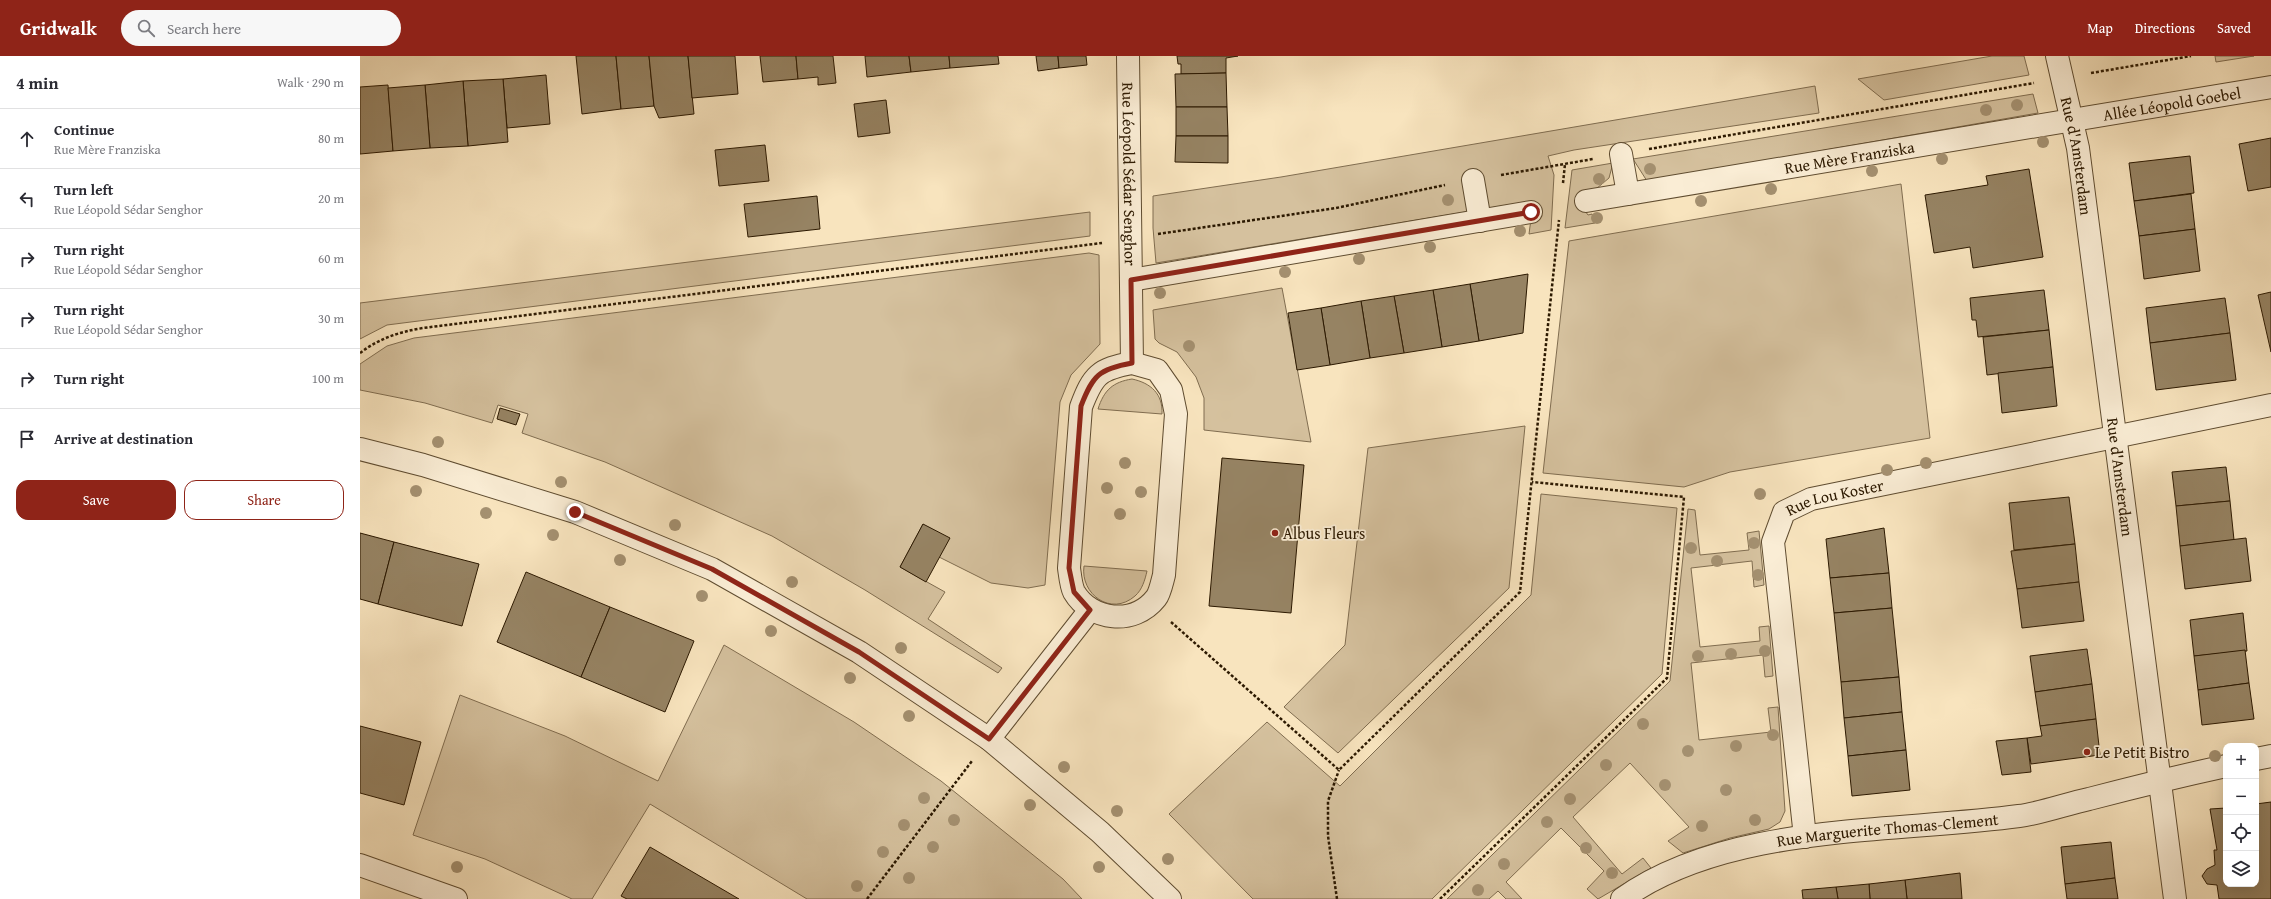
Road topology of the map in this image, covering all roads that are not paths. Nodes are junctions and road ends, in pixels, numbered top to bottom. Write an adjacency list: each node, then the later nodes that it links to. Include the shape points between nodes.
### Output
1 (1128, 56): 11 (street, Rue Léopold Sédar Senghor)
2 (2057, 56): 4 (street, Rue d'Amsterdam)
3 (2271, 86): 4 (street, Allée Léopold Goebel)
4 (2072, 120): 7 (street, Rue Mère Franziska); 14 (street, Rue d'Amsterdam, via 2078,148)
5 (1621, 154): 7 (street)
6 (1473, 180): 10 (street)
7 (1628, 194): 8 (street, Rue Mère Franziska)
8 (1586, 201)
9 (1531, 212): 10 (street)
10 (1480, 221): 11 (street)
11 (1131, 280): 12 (street, Rue Léopold Sédar Senghor)
12 (1132, 363): 16 (street, via 1108,368 1089,383 1081,406 1069,568 1074,592); 16 (street, via 1156,370 1172,390 1176,414 1164,575 1156,598 1137,614 1113,618)
13 (2271, 405): 14 (street, Rue Lou Koster)
14 (2114, 437): 21 (street, Rue d'Amsterdam); 22 (street, Rue Lou Koster, via 1811,499 1784,512 1773,542)
15 (360, 449): 17 (street, via 423,465 575,512 712,569 859,652)
16 (1090, 610): 17 (street)
17 (989, 739): 25 (street, via 1100,832)
18 (2271, 756): 19 (street)
19 (2259, 758)
20 (2223, 767): 21 (street, Rue Marguerite Thomas-Clement)
21 (2160, 780): 22 (street, Rue Marguerite Thomas-Clement, via 2021,816); 27 (street, Rue d'Amsterdam)
22 (1805, 837): 26 (street, Rue Marguerite Thomas-Clement, via 1721,854 1671,872)
23 (360, 864): 24 (street)
24 (456, 899)
25 (1170, 899)
26 (1622, 899)
27 (2175, 899)

